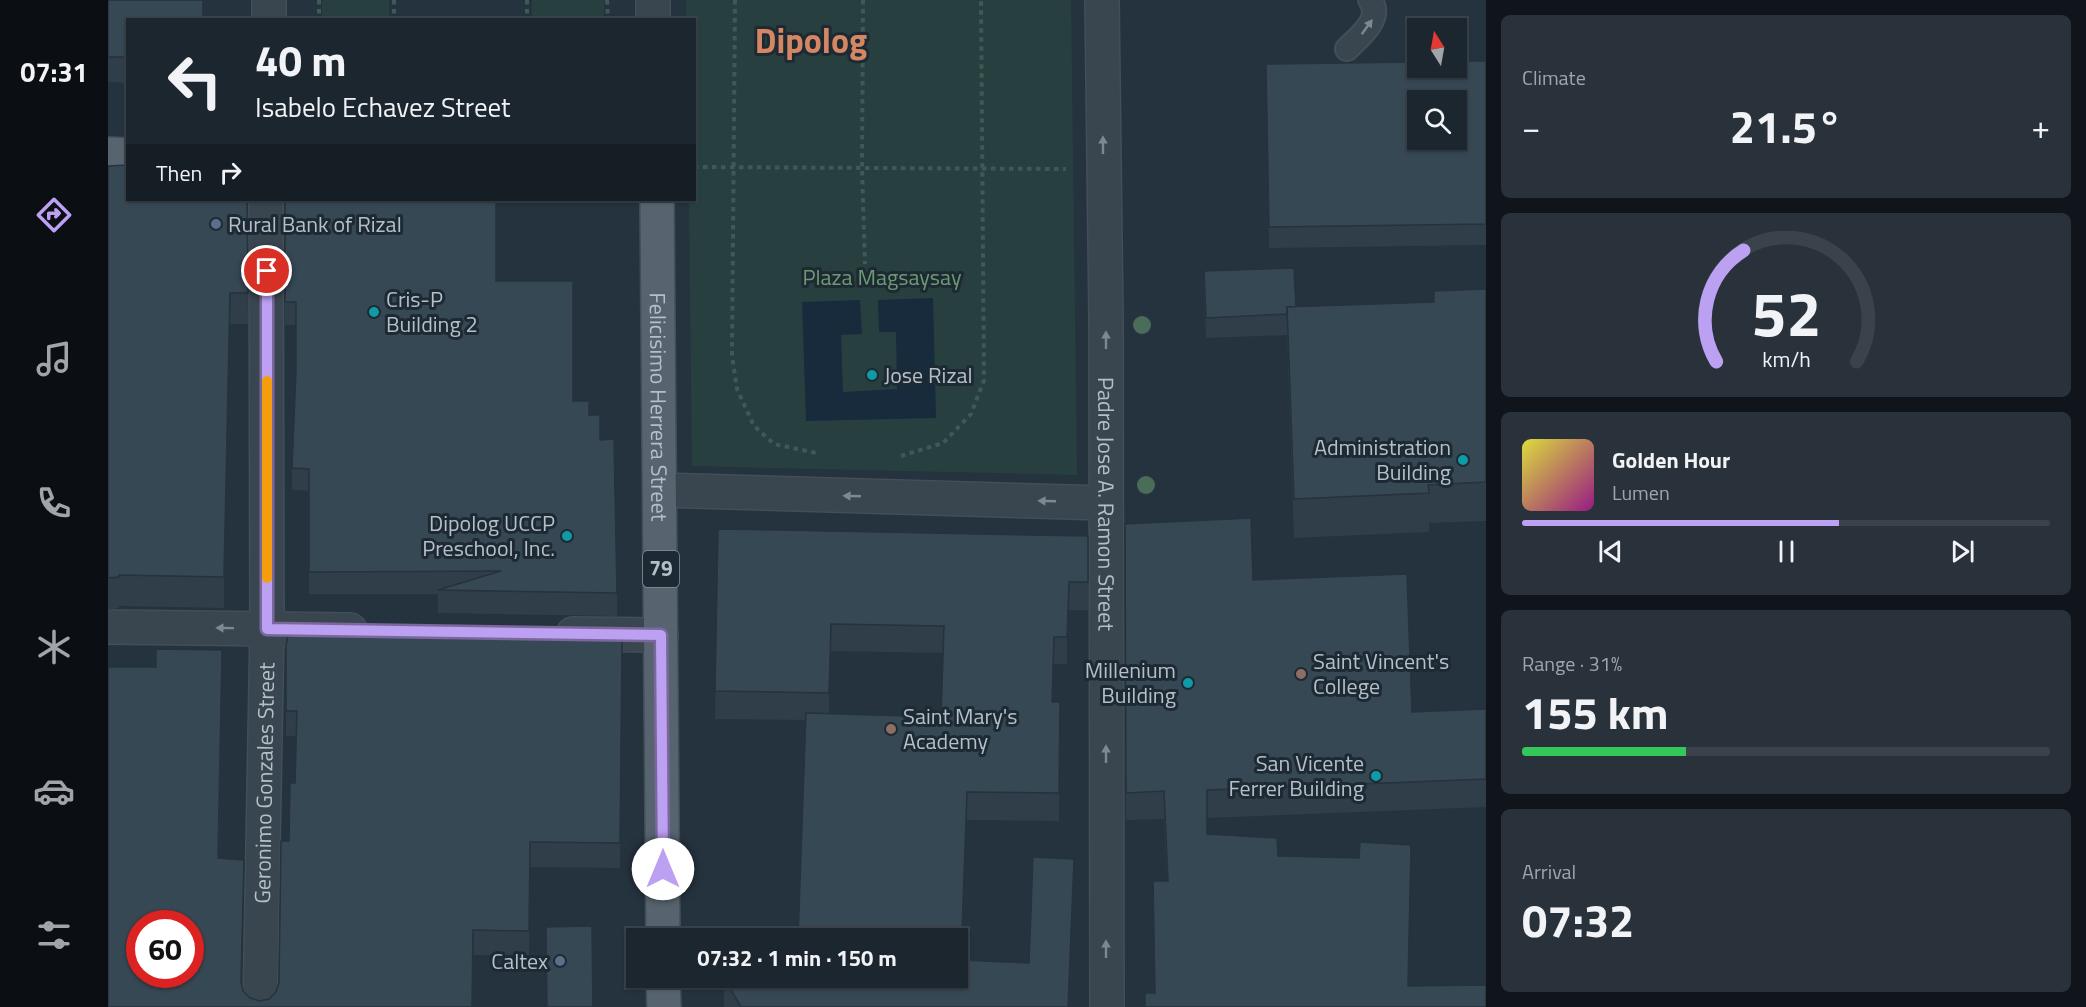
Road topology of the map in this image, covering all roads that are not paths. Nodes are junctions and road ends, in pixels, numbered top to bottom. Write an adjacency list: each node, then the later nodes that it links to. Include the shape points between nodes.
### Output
1 (269, 0): 5 (street)
2 (653, 0): 6 (street)
3 (1102, 0): 13 (street, Padre Jose A. Ramon Street, one-way to 3)
4 (1370, 0): 7 (lane, one-way to 4, via 1373,19)
5 (269, 18)
6 (653, 18)
7 (1347, 49)
8 (108, 154): 9 (main road)
9 (126, 155)
10 (266, 201): 15 (street, Geronimo Gonzales Street)
11 (657, 201): 12 (main road, Felicisimo Herrera Street / 79)
12 (661, 490): 13 (street, one-way to 12); 18 (main road, Felicisimo Herrera Street / 79)
13 (1106, 503): 23 (street, Padre Jose A. Ramon Street, one-way to 13)
14 (108, 627): 15 (street, one-way to 14)
15 (267, 629): 16 (street); 21 (street, Geronimo Gonzales Street)
16 (375, 630)
17 (542, 633): 18 (street)
18 (661, 635): 19 (main road, Felicisimo Herrera Street / 79)
19 (663, 928)
20 (663, 988): 22 (main road)
21 (260, 1007)
22 (663, 1007)
23 (1107, 1007)

